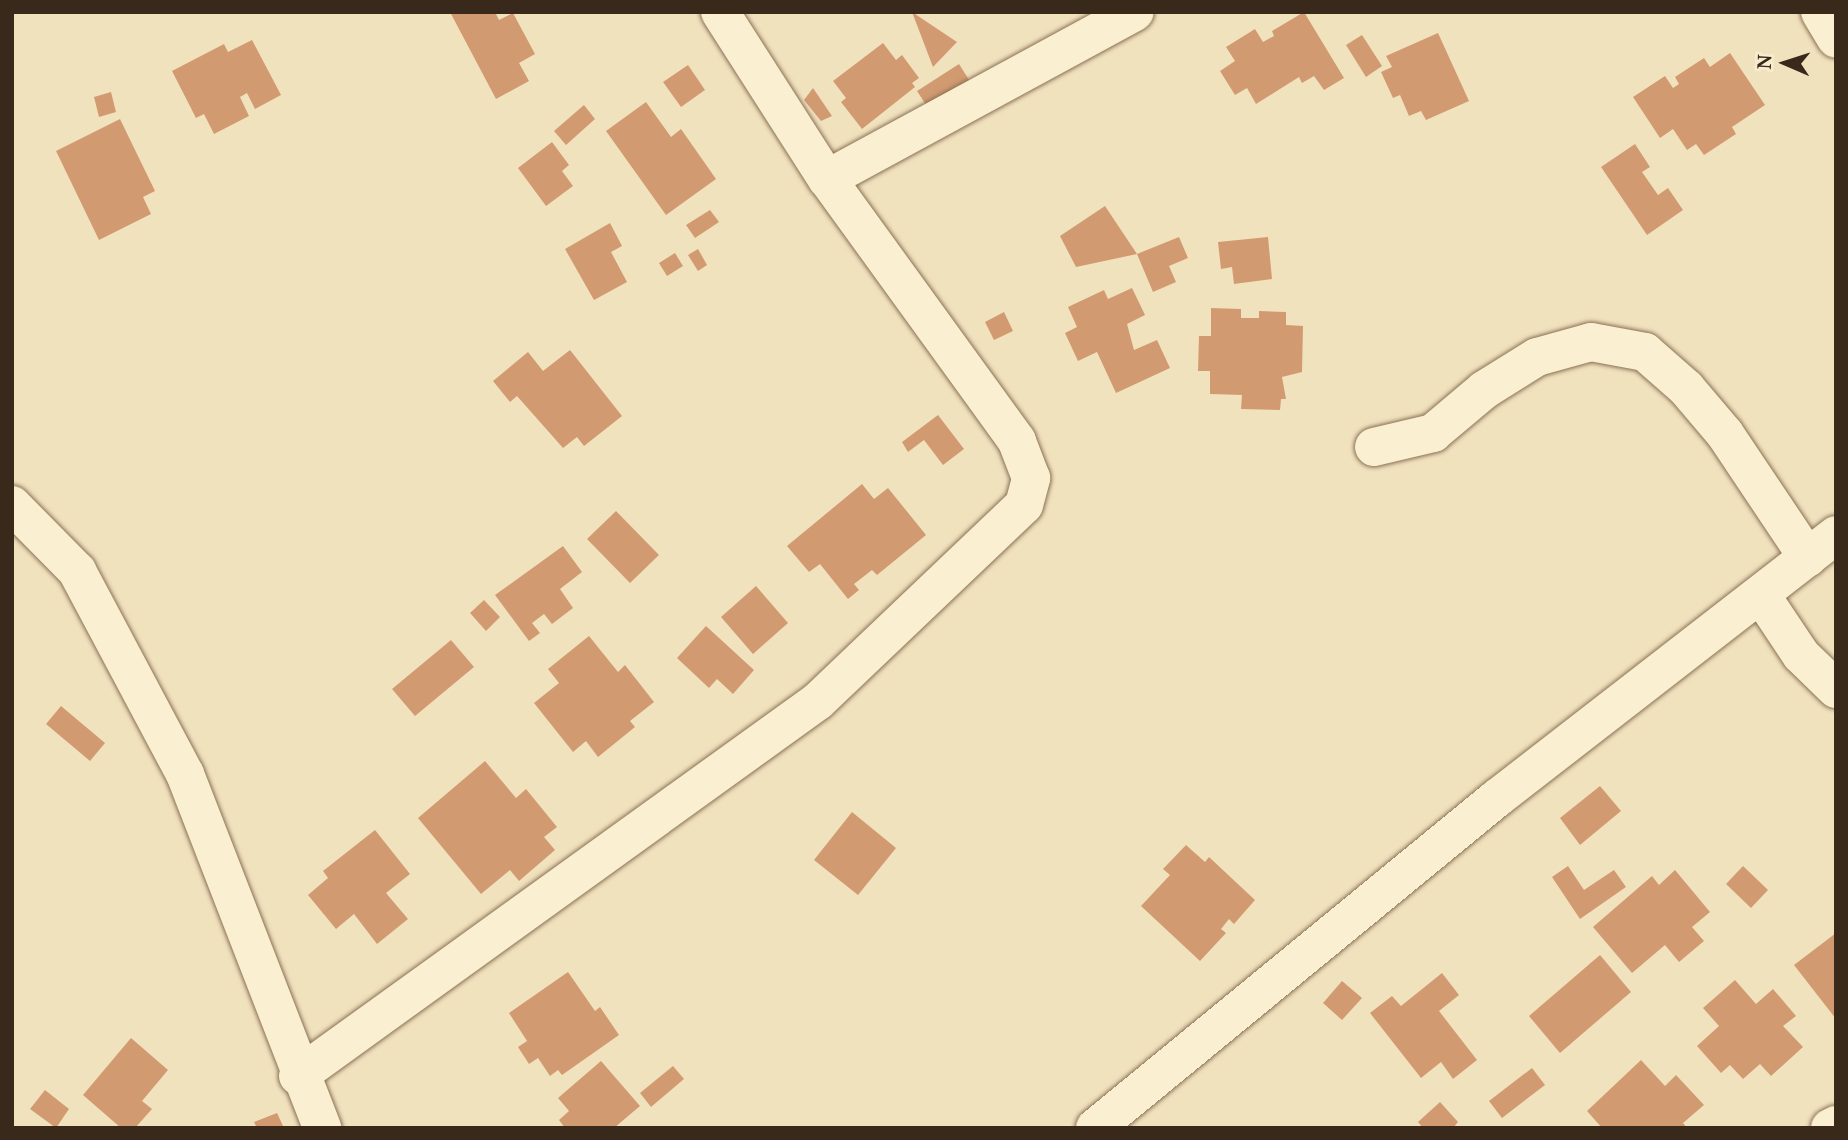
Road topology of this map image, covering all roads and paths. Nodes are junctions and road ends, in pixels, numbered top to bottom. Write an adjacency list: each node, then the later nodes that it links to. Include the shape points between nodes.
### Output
1 (720, 12): 5 (street)
2 (1135, 12): 5 (street)
3 (1820, 12): 4 (street)
4 (1836, 39)
5 (827, 179): 11 (street, via 1017,441 1031,478 1024,505 818,701)
6 (1374, 447): 8 (street, via 1433,433 1484,390 1537,357 1591,342 1645,352 1686,388)
7 (12, 505): 11 (street, via 77,571 185,774)
8 (1822, 546): 9 (street)
9 (1761, 595): 10 (street, via 1801,655); 14 (street, via 1497,798)
10 (1836, 689)
11 (298, 1076): 13 (street)
12 (1836, 1125): 15 (street)
13 (322, 1128)
14 (1095, 1128)
15 (1830, 1128)

